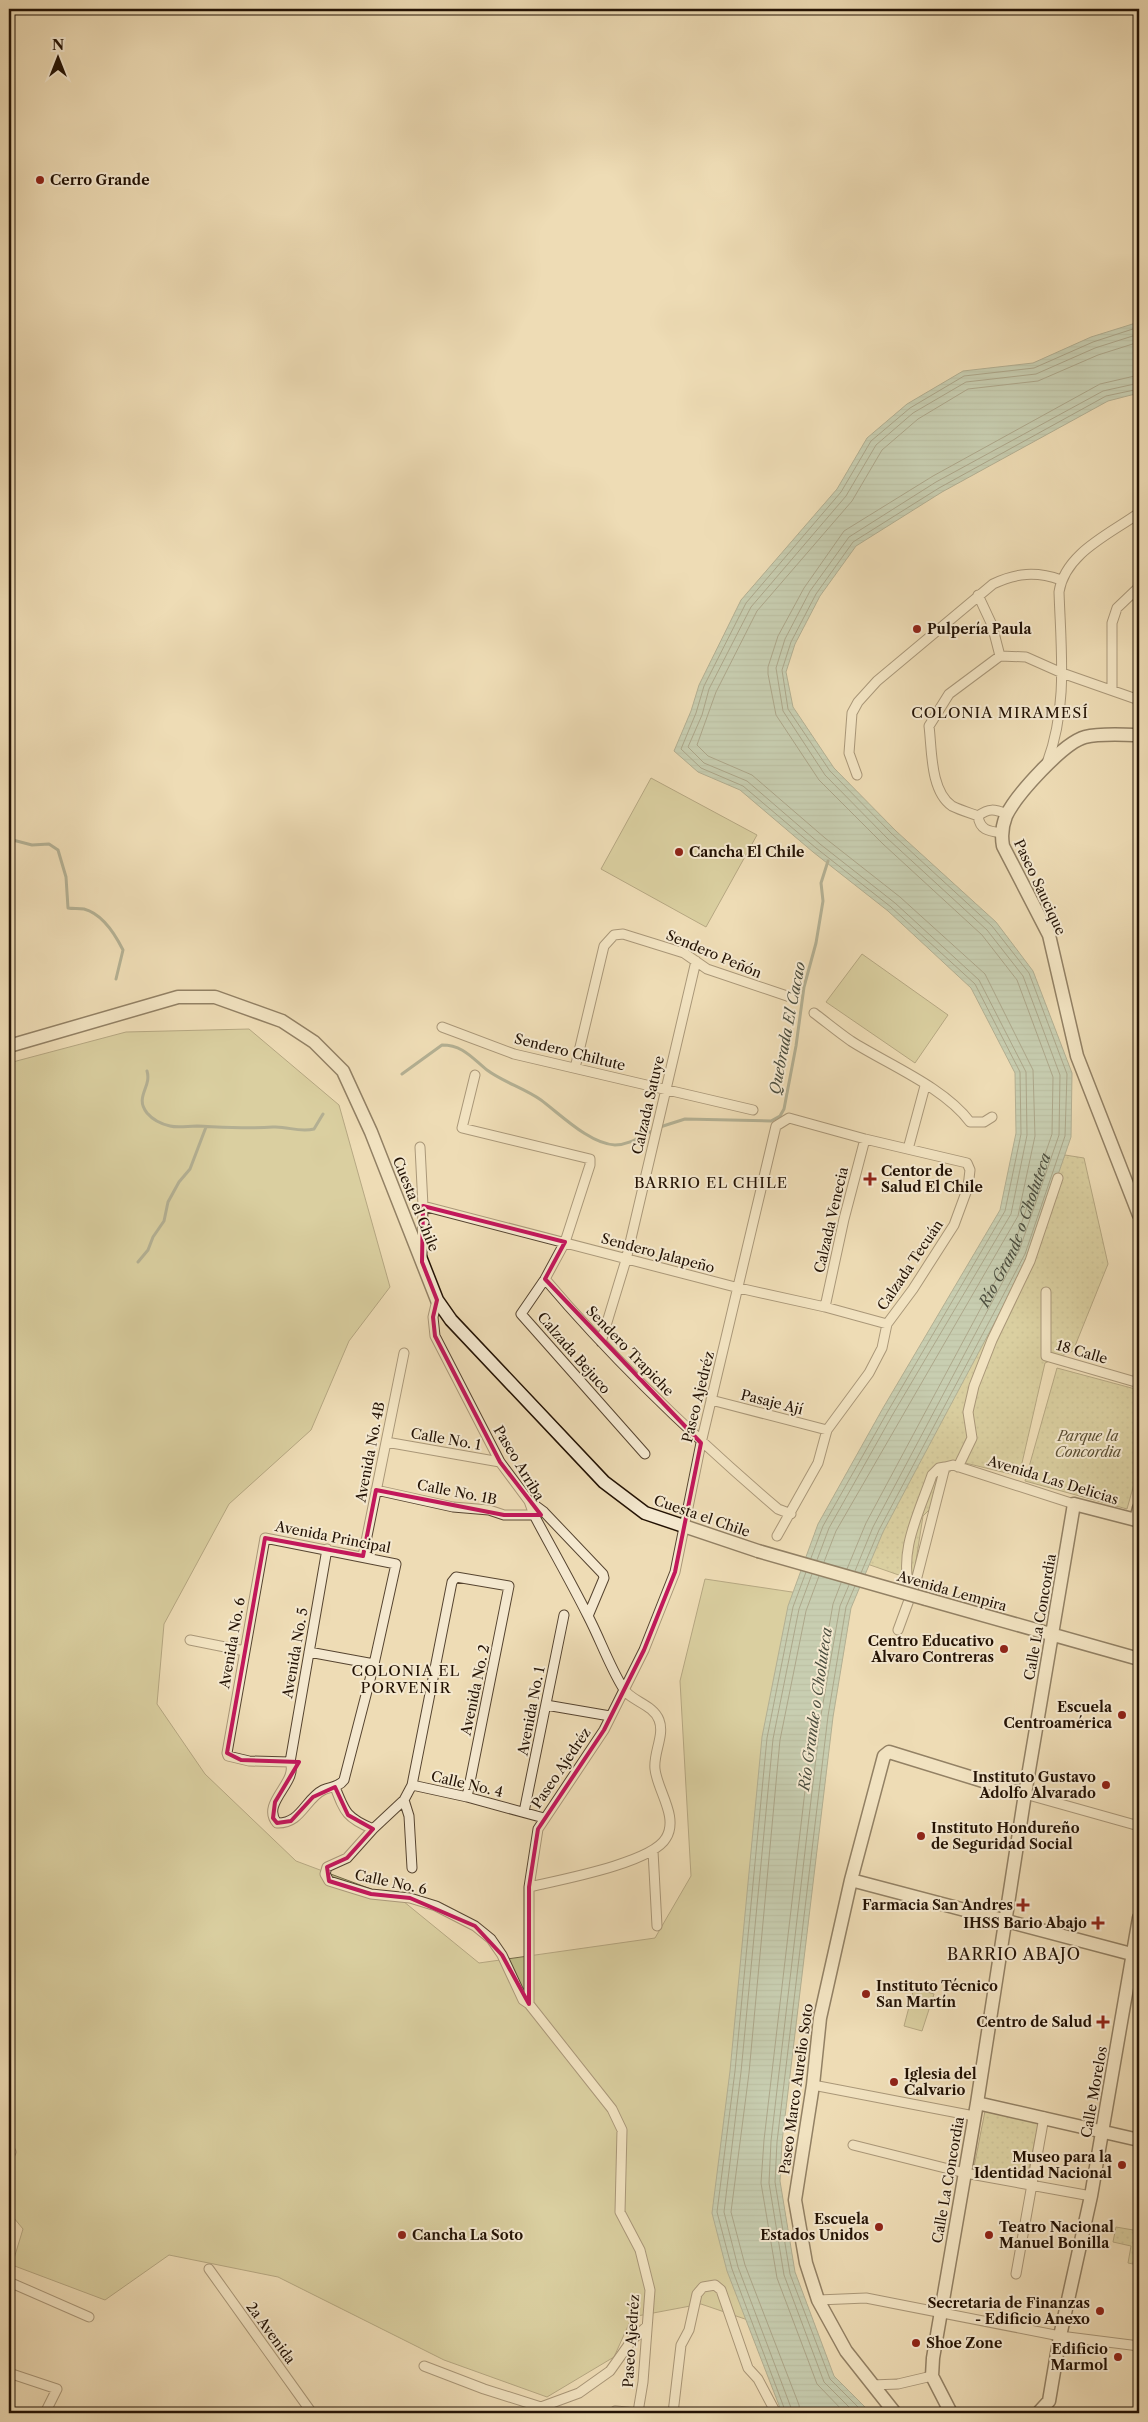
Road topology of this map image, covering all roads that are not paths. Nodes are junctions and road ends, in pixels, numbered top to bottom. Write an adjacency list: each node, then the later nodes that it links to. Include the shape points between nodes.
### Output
1 (1139, 513): 2 (street, via 1075,559)
2 (1061, 580): 4 (street, via 1038,573 1010,576); 6 (street)
3 (1139, 587): 7 (street, via 1117,608 1112,623)
4 (978, 595): 5 (street, via 992,625); 11 (street, via 877,681 858,702 852,713 849,753)
5 (1000, 656): 6 (street, via 1026,657); 13 (street, via 949,694 929,726 941,793 952,805)
6 (1062, 673): 7 (street); 10 (street, via 1056,731)
7 (1112, 690): 8 (street)
8 (1139, 700)
9 (1139, 735): 10 (street, Paseo Saucique, via 1085,737 1067,746)
10 (1046, 764): 12 (street, Paseo Saucique)
11 (857, 775)
12 (1007, 814): 13 (street, via 986,810); 14 (street, Paseo Saucique)
13 (978, 816): 14 (street, via 979,824 987,830)
14 (1001, 833): 31 (street, Paseo Saucique, via 1002,846 1049,935 1077,1056)
15 (696, 961): 16 (street, Sendero Peñón, via 707,969); 20 (street, Sendero Peñón, via 684,953 623,934 614,935 604,946); 23 (street, Calzada Satuye)
16 (793, 998)
17 (814, 1014): 22 (street)
18 (442, 1027): 20 (street, Sendero Chiltute, via 514,1054)
19 (9, 1046): 34 (street, Cuesta el Chile, via 178,998 215,997 282,1021 314,1042 343,1071 371,1132)
20 (575, 1068): 23 (street, Sendero Chiltute)
21 (475, 1075): 32 (street, Calzada Bejuco, via 462,1128 590,1159)
22 (925, 1086): 25 (street, via 956,1106 970,1122 984,1122); 28 (street)
23 (666, 1090): 24 (street, Sendero Chiltute); 33 (street, Calzada Satuye)
24 (753, 1110)
25 (992, 1118)
26 (865, 1139): 28 (street); 36 (street, Paseo Ajedréz, via 790,1118 776,1126); 39 (street, Calzada Venecia)
27 (420, 1147): 30 (street)
28 (908, 1149): 40 (street, Calzada Tecuán, via 968,1163 968,1187 954,1225)
29 (1058, 1178): 51 (street, via 1030,1262 992,1340 974,1386 968,1412 972,1438)
30 (423, 1206): 32 (street, Sendero Jalapeño); 34 (street)
31 (1139, 1215)
32 (565, 1242): 33 (street, Sendero Jalapeño); 35 (street, Calzada Bejuco)
33 (626, 1260): 36 (street, Sendero Jalapeño); 41 (street, Calzada Satuye)
34 (422, 1262): 38 (street, Cuesta el Chile)
35 (545, 1279): 41 (street, Sendero Trapiche); 48 (street, Calzada Bejuco, via 521,1314)
36 (739, 1288): 39 (street, Sendero Jalapeño); 44 (street, Paseo Ajedréz)
37 (1046, 1292): 43 (street, 18 Calle, via 1046,1356)
38 (437, 1300): 49 (street, Paseo Arriba, via 433,1317 435,1336); 58 (street, Cuesta el Chile, via 451,1320 604,1482 645,1513)
39 (825, 1307): 40 (street, Sendero Jalapeño)
40 (887, 1324): 45 (street, Calzada Tecuán, via 882,1348 869,1373)
41 (601, 1342): 47 (street, Sendero Trapiche)
42 (404, 1353): 46 (street, Avenida No. 4B)
43 (1139, 1383)
44 (711, 1400): 45 (street, Pasaje Ají); 47 (street, Paseo Ajedréz)
45 (827, 1430): 55 (street, Calzada Tecuán, via 818,1463)
46 (386, 1442): 49 (street, Calle No. 1); 52 (street, Avenida No. 4B)
47 (701, 1443): 55 (street, Sendero Trapiche, via 778,1509); 58 (street, Paseo Ajedréz)
48 (645, 1454)
49 (500, 1462): 53 (street, Paseo Arriba)
50 (945, 1467): 51 (street, Avenida Las Delicias); 64 (street); 64 (street, via 932,1475 907,1545 906,1571)
51 (958, 1467): 54 (street, Avenida Las Delicias)
52 (376, 1490): 56 (street, Calle No. 1B, via 453,1507 489,1510 504,1515); 63 (street, Avenida No. 4B)
53 (529, 1501): 56 (street, Paseo Arriba); 66 (street, via 544,1512 604,1574)
54 (1074, 1504): 57 (street, Avenida Las Delicias); 68 (street, Calle La Concordia)
55 (791, 1514): 59 (street, Calzada Tecuán)
56 (534, 1515): 66 (street, Paseo Arriba)
57 (1138, 1516)
58 (683, 1526): 62 (street, Cuesta el Chile); 74 (street, Paseo Ajedréz, via 675,1572)
59 (777, 1536)
60 (265, 1538): 61 (street, Avenida Principal); 70 (street, Avenida No. 6)
61 (326, 1550): 63 (street, Avenida Principal); 71 (street, Avenida No. 5)
62 (758, 1551): 68 (street, Avenida Lempira, bridge)
63 (363, 1556): 73 (street, Avenida Principal, via 396,1564)
64 (912, 1594): 67 (street)
65 (564, 1615): 75 (street, Avenida No. 1)
66 (588, 1616): 74 (street, Paseo Arriba)
67 (898, 1630)
68 (1052, 1636): 72 (street, Avenida Lempira); 80 (street, Calle La Concordia)
69 (190, 1640): 70 (street)
70 (245, 1651): 77 (street, Avenida No. 6, via 226,1752 228,1756 249,1761)
71 (309, 1652): 73 (street); 77 (street, Avenida No. 5)
72 (1139, 1659)
73 (374, 1664): 79 (street, via 344,1780)
74 (624, 1690): 76 (street, Paseo Ajedréz); 87 (street, via 648,1706 659,1720 655,1767 669,1813 670,1828 666,1839)
75 (546, 1705): 76 (street); 83 (street, Avenida No. 1)
76 (610, 1716): 84 (street, Paseo Ajedréz, via 604,1730)
77 (290, 1762): 79 (street, via 292,1774 275,1802 273,1818 277,1822 291,1821 313,1797 324,1789)
78 (412, 1786): 81 (street, Calle No. 4); 81 (street, Avenida No. 2, via 452,1582 456,1577 509,1586); 82 (street, Calle No. 4)
79 (335, 1787): 86 (street, via 348,1815)
80 (1025, 1794): 85 (street); 90 (street, Paseo Marco Aurelio Soto, via 889,1752 884,1756); 93 (street, Calle La Concordia)
81 (467, 1797): 83 (street, Calle No. 4)
82 (404, 1800): 86 (street, Calle No. 4); 88 (street, via 409,1816)
83 (524, 1812): 84 (street, Calle No. 4)
84 (544, 1818): 91 (street, Paseo Ajedréz, via 538,1829)
85 (1139, 1826)
86 (373, 1829): 89 (street, Calle No. 4, via 347,1858 327,1867)
87 (653, 1851): 91 (street, via 634,1860); 94 (street)
88 (412, 1868)
89 (325, 1874): 96 (street, Calle No. 6, via 329,1881 371,1894 410,1898 436,1906 476,1926 502,1955)
90 (850, 1880): 93 (street); 97 (street, Paseo Marco Aurelio Soto, via 820,2018)
91 (529, 1887): 96 (street, Paseo Ajedréz)
92 (1139, 1918): 95 (street, Calle Morelos)
93 (1006, 1921): 95 (street); 98 (street, Calle La Concordia)
94 (657, 1926)
95 (1136, 1955): 101 (street, Calle Morelos)
96 (529, 2004): 113 (street, Paseo Ajedréz, via 619,2120 622,2130 620,2212 645,2265 650,2290)
97 (814, 2085): 99 (street); 110 (street, Paseo Marco Aurelio Soto, via 795,2200 806,2263)
98 (977, 2103): 99 (street, Calle La Concordia); 100 (street)
99 (974, 2116): 104 (street, Calle La Concordia)
100 (1044, 2117): 101 (street); 105 (street)
101 (1103, 2130): 102 (street); 106 (street, Calle Morelos)
102 (1139, 2140)
103 (853, 2145): 104 (street)
104 (965, 2173): 105 (street); 111 (street, Calle La Concordia)
105 (1031, 2184): 106 (street); 108 (street)
106 (1091, 2196): 114 (street, Calle Morelos)
107 (208, 2269): 121 (street, 2a Avenida)
108 (1016, 2274)
109 (9, 2282): 112 (street)
110 (818, 2300): 111 (street, via 866,2298); 119 (street, Paseo Marco Aurelio Soto, via 846,2351)
111 (941, 2312): 114 (street); 118 (street, Calle La Concordia)
112 (89, 2317)
113 (647, 2326): 116 (street, via 632,2340 610,2371 579,2393 542,2407); 123 (street, Paseo Ajedréz)
114 (1060, 2336): 115 (street); 128 (street, Calle Morelos, via 1049,2401)
115 (1139, 2346)
116 (424, 2366)
117 (9, 2373): 120 (street, via 57,2389)
118 (932, 2376): 119 (street); 127 (street)
119 (872, 2386): 126 (street, Paseo Marco Aurelio Soto)
120 (45, 2413)
121 (312, 2413)
122 (612, 2413): 123 (street)
123 (639, 2413)
124 (673, 2413): 125 (street, via 681,2345 689,2330 697,2294 703,2286 715,2285 721,2290 748,2368 758,2379)
125 (776, 2413)
126 (895, 2413)
127 (950, 2413)
128 (1038, 2413)

